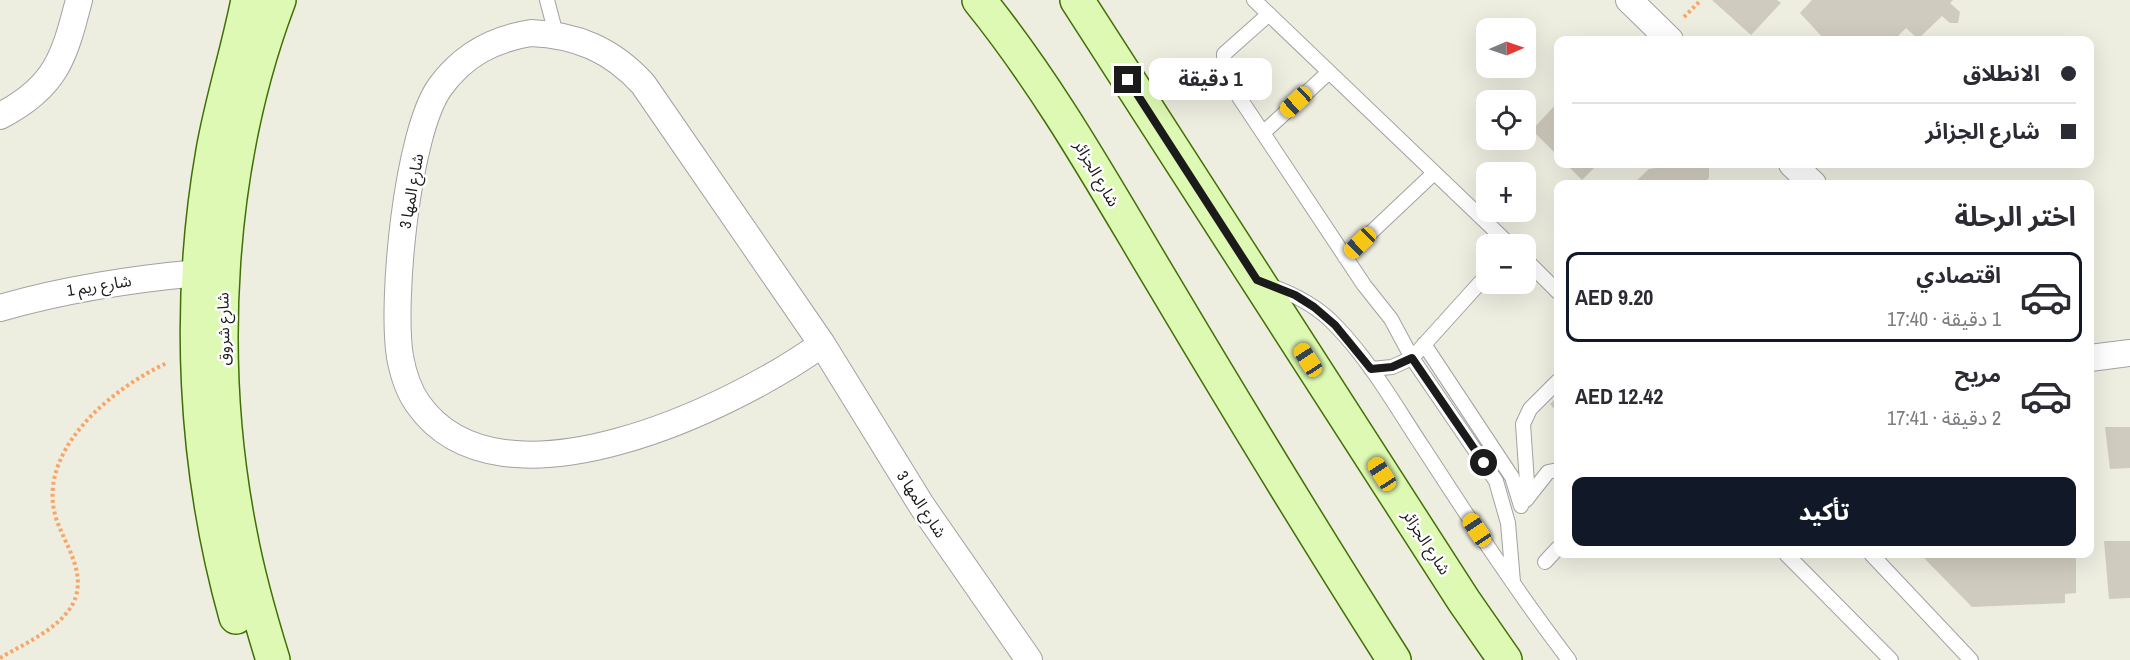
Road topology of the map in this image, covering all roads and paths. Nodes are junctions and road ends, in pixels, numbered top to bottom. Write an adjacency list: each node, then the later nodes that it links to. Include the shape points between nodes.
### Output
1 (79, 0): 15 (street, via 67,48 50,79 25,103)
2 (248, 0): 23 (main road, شارع شروق, via 213,152)
3 (279, 0): 46 (main road, شارع شروق, via 251,83 240,134 226,227 222,289 232,489 248,572)
4 (547, 0): 11 (lane)
5 (979, 0): 13 (main road, شارع الجزائر)
6 (1005, 0): 13 (main road)
7 (1077, 0): 24 (main road, شارع الجزائر)
8 (1254, 0): 10 (lane)
9 (1629, 0): 12 (street)
10 (1269, 14): 14 (lane); 16 (lane, via 1224,54 1223,67)
11 (556, 34): 28 (street, شارع المها 3, via 605,50 643,84); 28 (street, شارع المها 3, via 505,37 480,49 439,88 426,113 404,222 398,333 406,381 433,422 468,444 499,452 554,452 608,445 716,406 786,370)
12 (1666, 36)
13 (1015, 45): 48 (main road, شارع الجزائر, via 1072,129 1236,407)
14 (1329, 72): 16 (lane); 18 (lane)
15 (0, 116)
16 (1263, 134): 21 (lane)
17 (1796, 168): 19 (street)
18 (1434, 173): 20 (lane); 21 (lane)
19 (1809, 180)
20 (1498, 234)
21 (1346, 257): 32 (lane, via 1398,331)
22 (1536, 270): 26 (lane)
23 (200, 273): 27 (street, شارع ريم 1, via 129,279); 30 (main road, شارع شروق)
24 (1257, 280): 34 (lane, via 1314,307 1335,325); 49 (main road, شارع الجزائر)
25 (1476, 287): 29 (lane)
26 (1554, 288)
27 (0, 308)
28 (822, 344): 47 (street, شارع المها 3, via 922,506)
29 (1424, 345): 32 (lane); 37 (lane)
30 (199, 349): 44 (path, via 141,375 107,401 71,440 59,463 53,488 55,514 77,569 76,596 62,619); 45 (main road, شارع شروق, via 208,490 225,574)
31 (2130, 353): 33 (street)
32 (1412, 358): 34 (lane, via 1392,367); 38 (lane, via 1496,481)
33 (2094, 358)
34 (1371, 369): 43 (lane)
35 (1554, 385): 37 (lane, via 1530,409 1523,424)
36 (1554, 471): 37 (lane, via 1548,472)
37 (1525, 502): 38 (lane)
38 (1508, 523): 43 (lane)
39 (1554, 552): 42 (lane)
40 (1790, 558): 51 (lane)
41 (1875, 558): 52 (lane)
42 (1545, 562)
43 (1513, 582): 50 (lane)
44 (0, 658)
45 (249, 660)
46 (273, 660)
47 (1029, 660)
48 (1394, 660)
49 (1505, 660)
50 (1569, 660)
51 (1891, 660)
52 (1971, 660)

